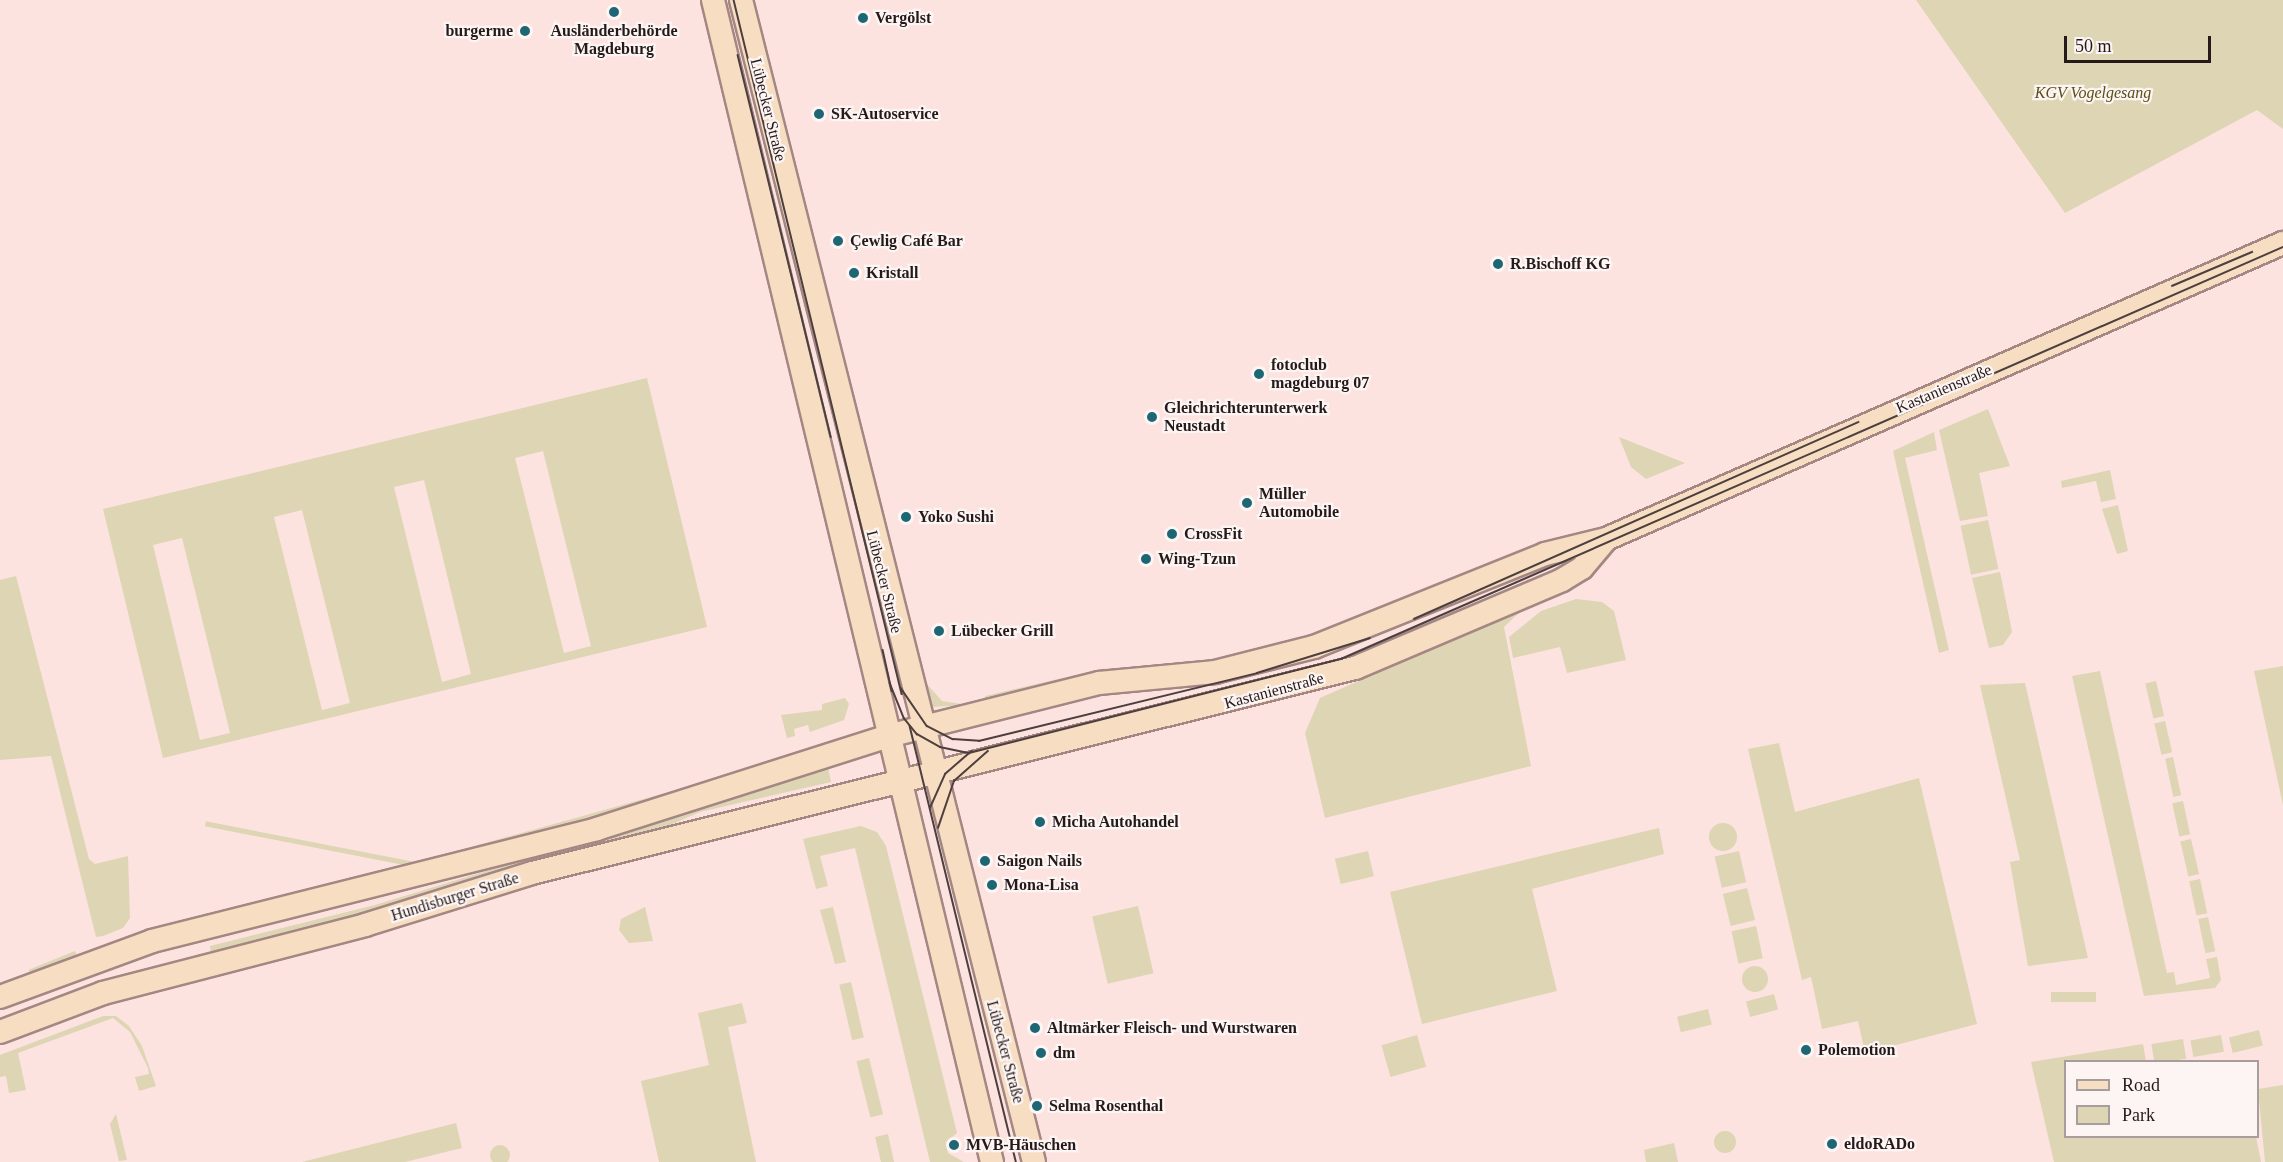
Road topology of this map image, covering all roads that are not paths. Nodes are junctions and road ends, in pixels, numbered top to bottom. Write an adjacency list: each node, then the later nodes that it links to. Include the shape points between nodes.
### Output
1 (714, 0): 5 (main road, Lübecker Straße)
2 (741, 0): 5 (main road, Lübecker Straße)
3 (2283, 243): 4 (main road, Kastanienstraße)
4 (1606, 538): 5 (main road, Kastanienstraße, via 1545,554 1358,632 1252,665 1099,683); 6 (main road, Kastanienstraße, via 1582,568 1562,580 1355,668)
5 (904, 732): 6 (main road, Lübecker Straße); 6 (main road, Lübecker Straße); 7 (main road, Hundisburger Straße, via 597,829 152,941)
6 (916, 781): 8 (main road, Hundisburger Straße, via 532,873 365,925 103,993); 9 (main road, Lübecker Straße); 10 (main road, Lübecker Straße)
7 (0, 997)
8 (0, 1032)
9 (992, 1162)
10 (1034, 1162)

